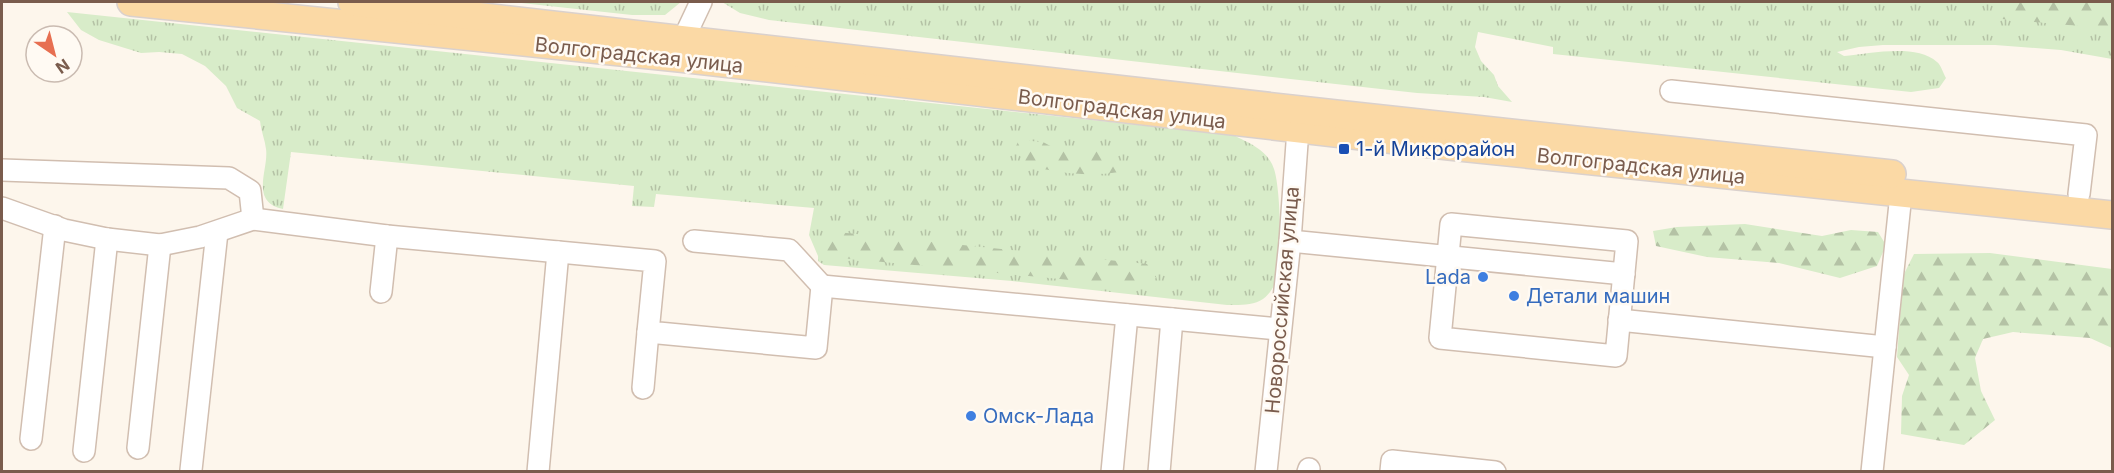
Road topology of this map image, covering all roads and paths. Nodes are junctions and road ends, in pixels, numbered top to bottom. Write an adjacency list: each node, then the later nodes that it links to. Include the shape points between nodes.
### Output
1 (131, 2): 4 (main road, Волгоградская улица)
2 (352, 2): 4 (main road, Волгоградская улица)
3 (701, 2): 4 (street)
4 (681, 48): 6 (main road, Волгоградская улица); 9 (main road, Волгоградская улица)
5 (1671, 91): 9 (street, via 2086,135)
6 (1298, 129): 8 (main road, Волгоградская улица); 19 (street, Новороссийская улица)
7 (2, 170): 13 (street, via 229,178 250,191)
8 (1901, 194): 12 (main road, Волгоградская улица); 31 (street)
9 (2079, 194): 10 (main road, Волгоградская улица)
10 (2112, 197)
11 (2, 208): 14 (street)
12 (2112, 215)
13 (253, 219): 15 (street); 16 (street)
14 (55, 226): 17 (street); 33 (street)
15 (217, 232): 20 (street); 36 (street)
16 (387, 236): 21 (street); 25 (street)
17 (107, 239): 20 (street); 35 (street)
18 (694, 241): 24 (street, via 789,250)
19 (1290, 241): 22 (street); 29 (street, Новороссийская улица)
20 (160, 245): 34 (street)
21 (558, 252): 30 (street, via 655,261); 37 (street)
22 (1448, 257): 23 (street); 23 (street, via 1451,224 1627,241); 28 (street, via 1440,338 1616,356)
23 (1624, 274): 28 (street)
24 (822, 286): 26 (street); 30 (street, via 816,348)
25 (381, 292)
26 (1127, 315): 27 (street); 38 (street)
27 (1172, 319): 29 (street); 39 (street)
28 (1619, 320): 31 (street)
29 (1280, 329): 40 (street, Новороссийская улица)
30 (648, 332): 32 (street)
31 (1885, 346): 43 (street)
32 (643, 388)
33 (31, 439)
34 (138, 448)
35 (84, 451)
36 (191, 470)
37 (538, 471)
38 (1112, 471)
39 (1159, 471)
40 (1266, 471)
41 (1391, 471): 42 (street, via 1392,461)
42 (1495, 471)
43 (1872, 471)

